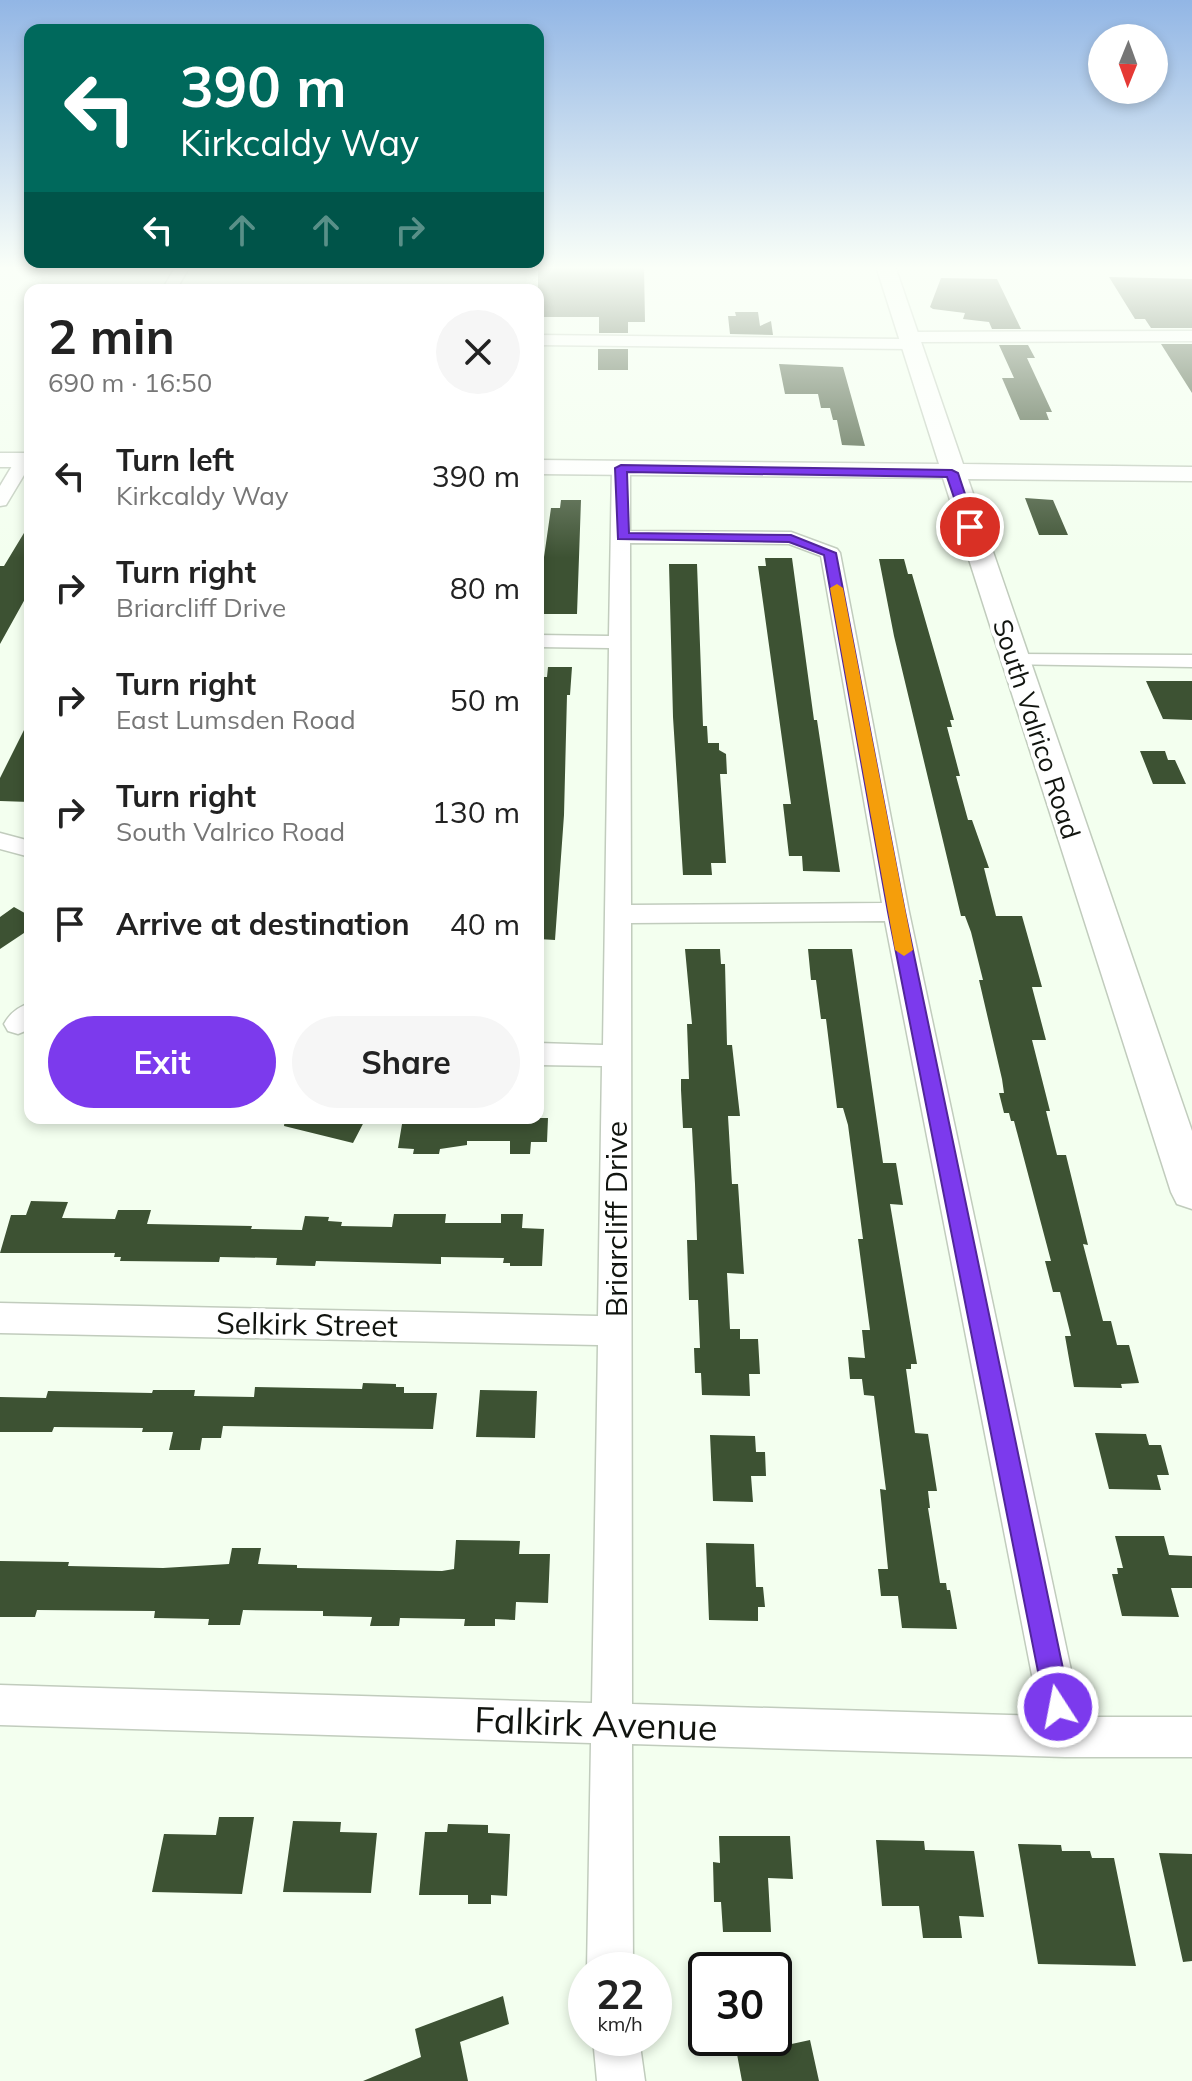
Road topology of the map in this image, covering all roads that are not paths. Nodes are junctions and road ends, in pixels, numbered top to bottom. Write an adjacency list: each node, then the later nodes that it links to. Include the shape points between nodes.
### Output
1 (916, 363): 7 (street, South Valrico Road)
2 (0, 460): 3 (street)
3 (24, 460)
4 (24, 465): 9 (street)
5 (544, 467): 6 (street)
6 (621, 468): 7 (street); 10 (street, Briarcliff Drive)
7 (952, 473): 8 (street); 13 (street, South Valrico Road)
8 (1192, 474)
9 (0, 501)
10 (623, 537): 12 (street, Briarcliff Drive); 17 (street, via 791,538 830,553)
11 (544, 641): 12 (street)
12 (621, 642): 18 (street, Briarcliff Drive)
13 (1014, 660): 14 (street); 21 (street, South Valrico Road)
14 (1192, 661)
15 (0, 841): 16 (street)
16 (24, 846)
17 (896, 912): 18 (street); 26 (street)
18 (618, 914): 20 (street, Briarcliff Drive)
19 (544, 1054): 20 (street)
20 (617, 1056): 23 (street, Briarcliff Drive)
21 (1192, 1192)
22 (0, 1318): 23 (street, Selkirk Street)
23 (615, 1331): 25 (street, Briarcliff Drive)
24 (0, 1705): 25 (street, Falkirk Avenue)
25 (613, 1723): 26 (street, Falkirk Avenue); 28 (street, Briarcliff Drive)
26 (1065, 1737): 27 (street, Falkirk Avenue)
27 (1192, 1737)
28 (610, 1952)
29 (618, 2056): 30 (street)
30 (621, 2081)

